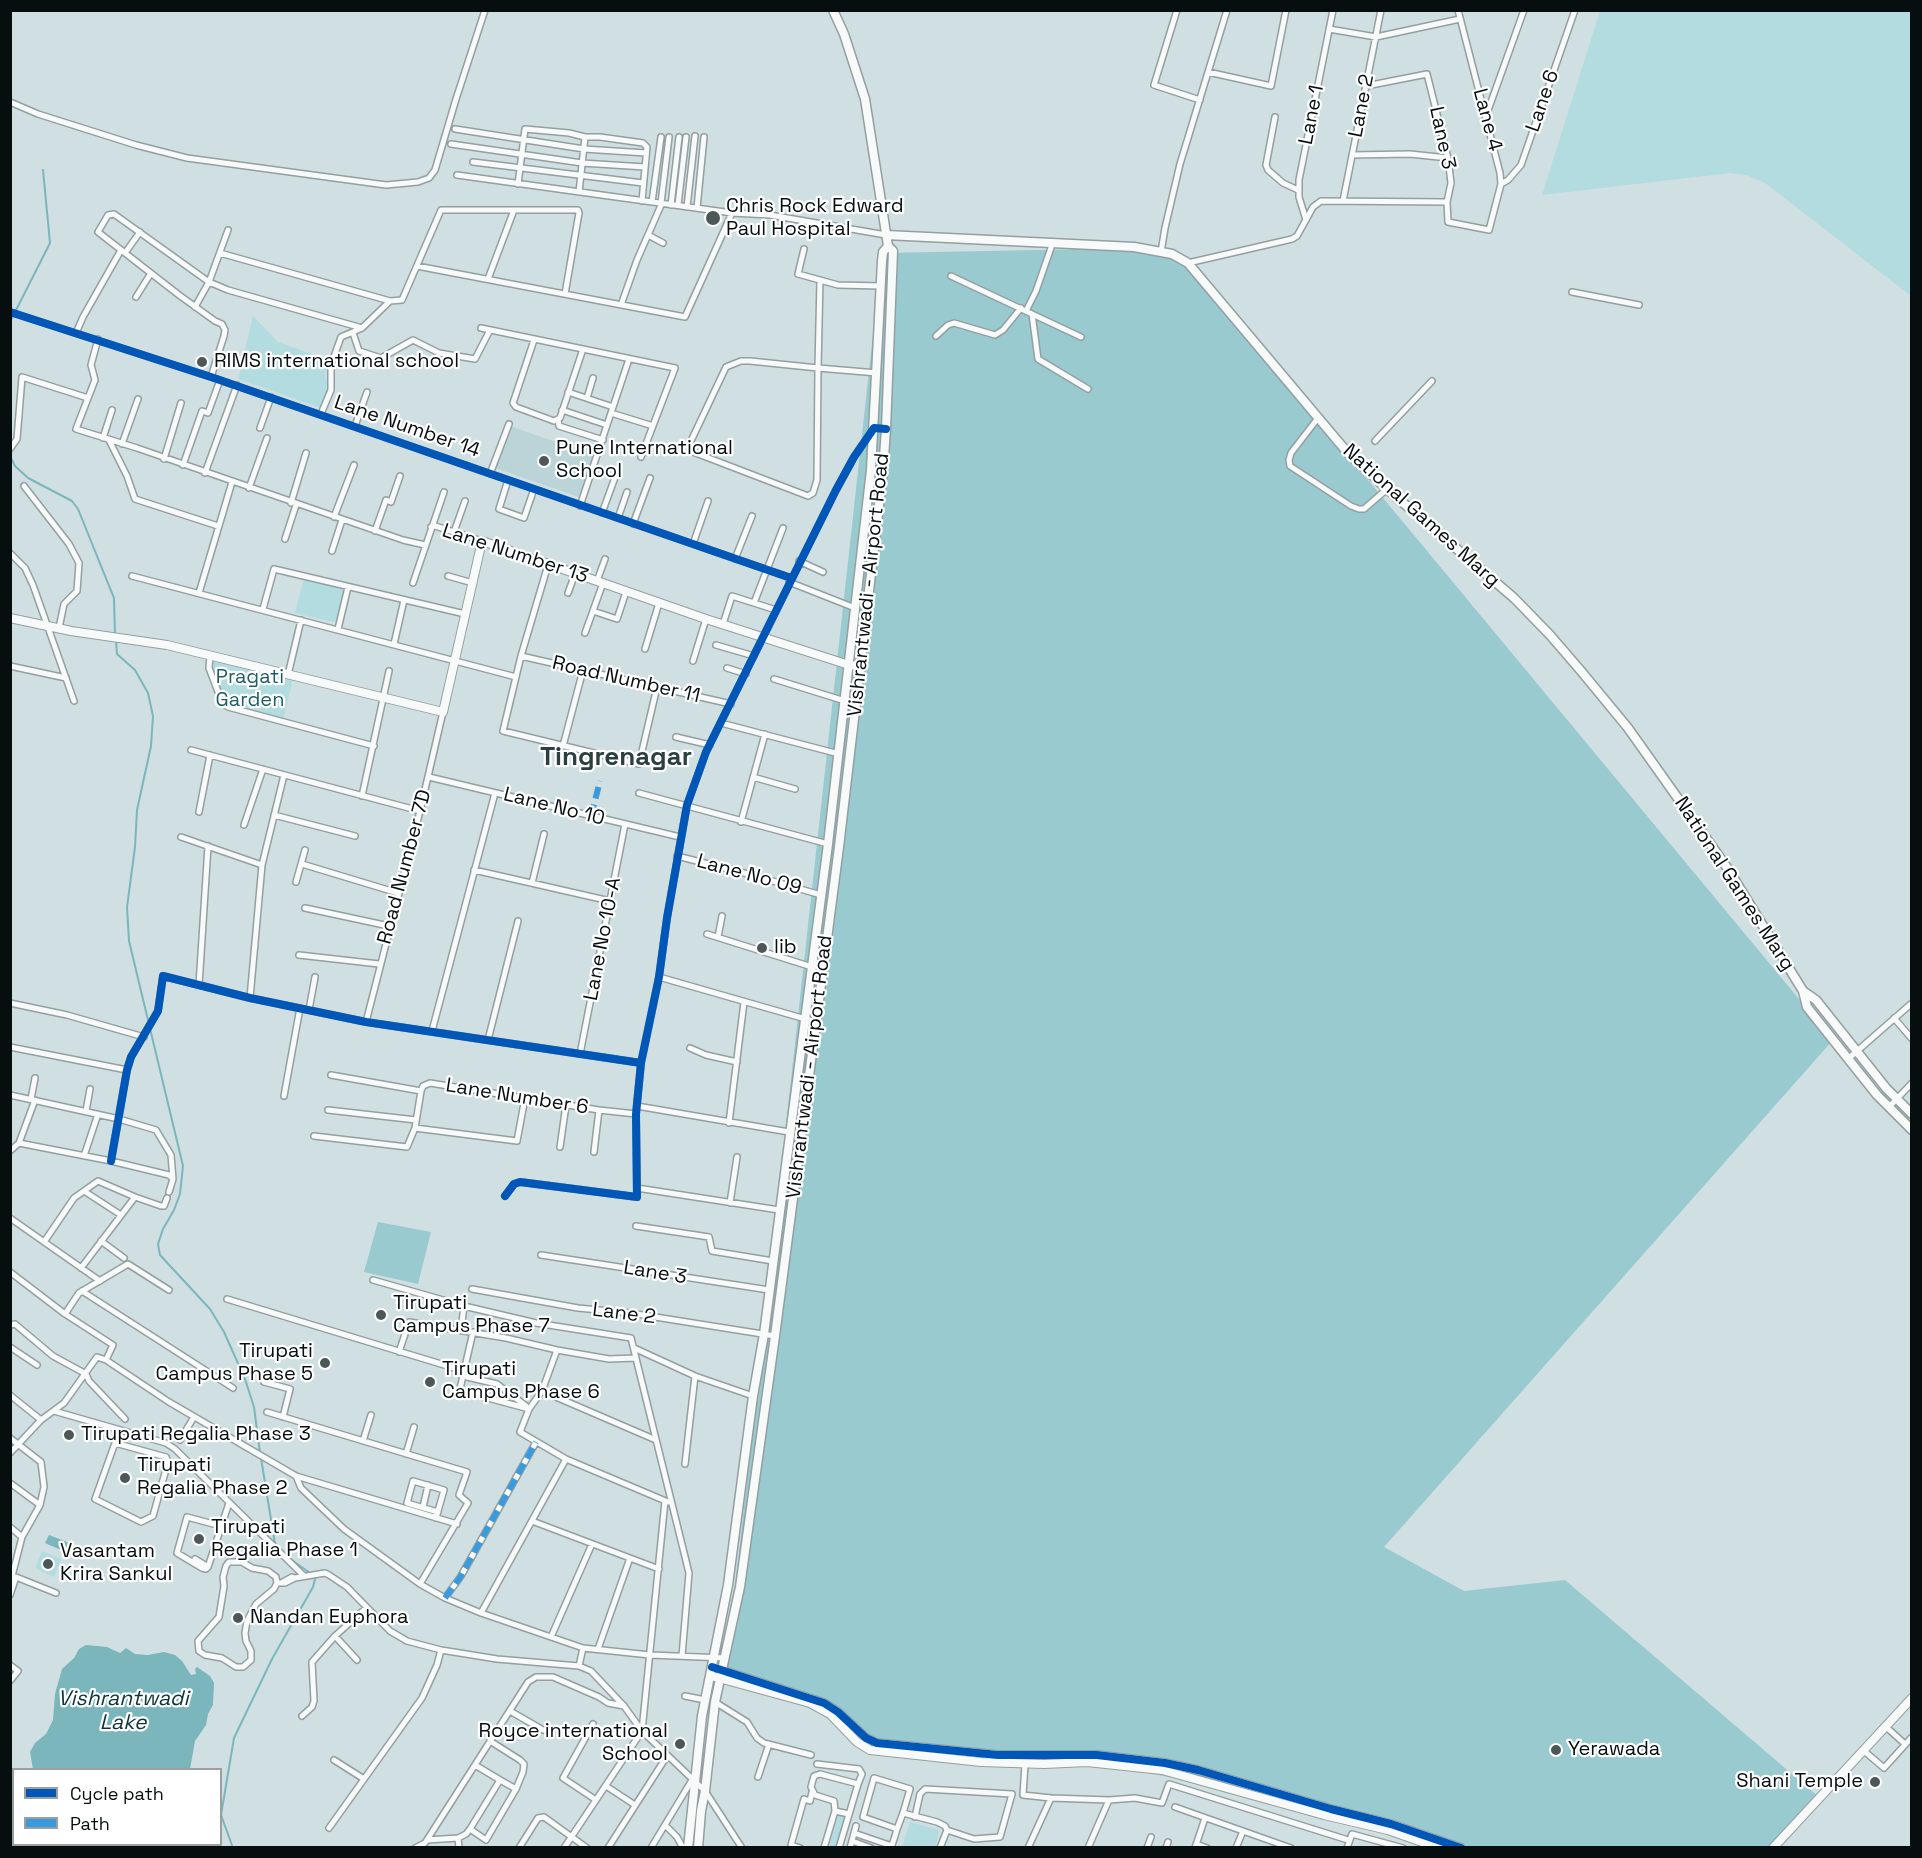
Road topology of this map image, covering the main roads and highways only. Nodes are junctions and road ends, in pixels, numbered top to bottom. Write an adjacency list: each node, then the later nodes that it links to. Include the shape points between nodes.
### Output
1 (833, 10): 2 (main road, via 865,99)
2 (886, 235): 3 (main road); 4 (main road, National Games Marg, via 1134,247 1180,257 1188,263 1347,452 1514,598 1581,671 1628,728 1712,844)
3 (888, 246): 7 (main road, Vishrantwadi - Airport Road, via 882,261 874,428 828,844 764,1334 728,1585 705,1700); 8 (main road, Vishrantwadi - Airport Road, via 893,251 893,261 886,429 839,847 740,1587 715,1702)
4 (1803, 991): 5 (main road, National Games Marg, via 1816,1000); 6 (main road, National Games Marg, via 1807,1007)
5 (1911, 1114)
6 (1911, 1130)
7 (686, 1848)
8 (698, 1848)

